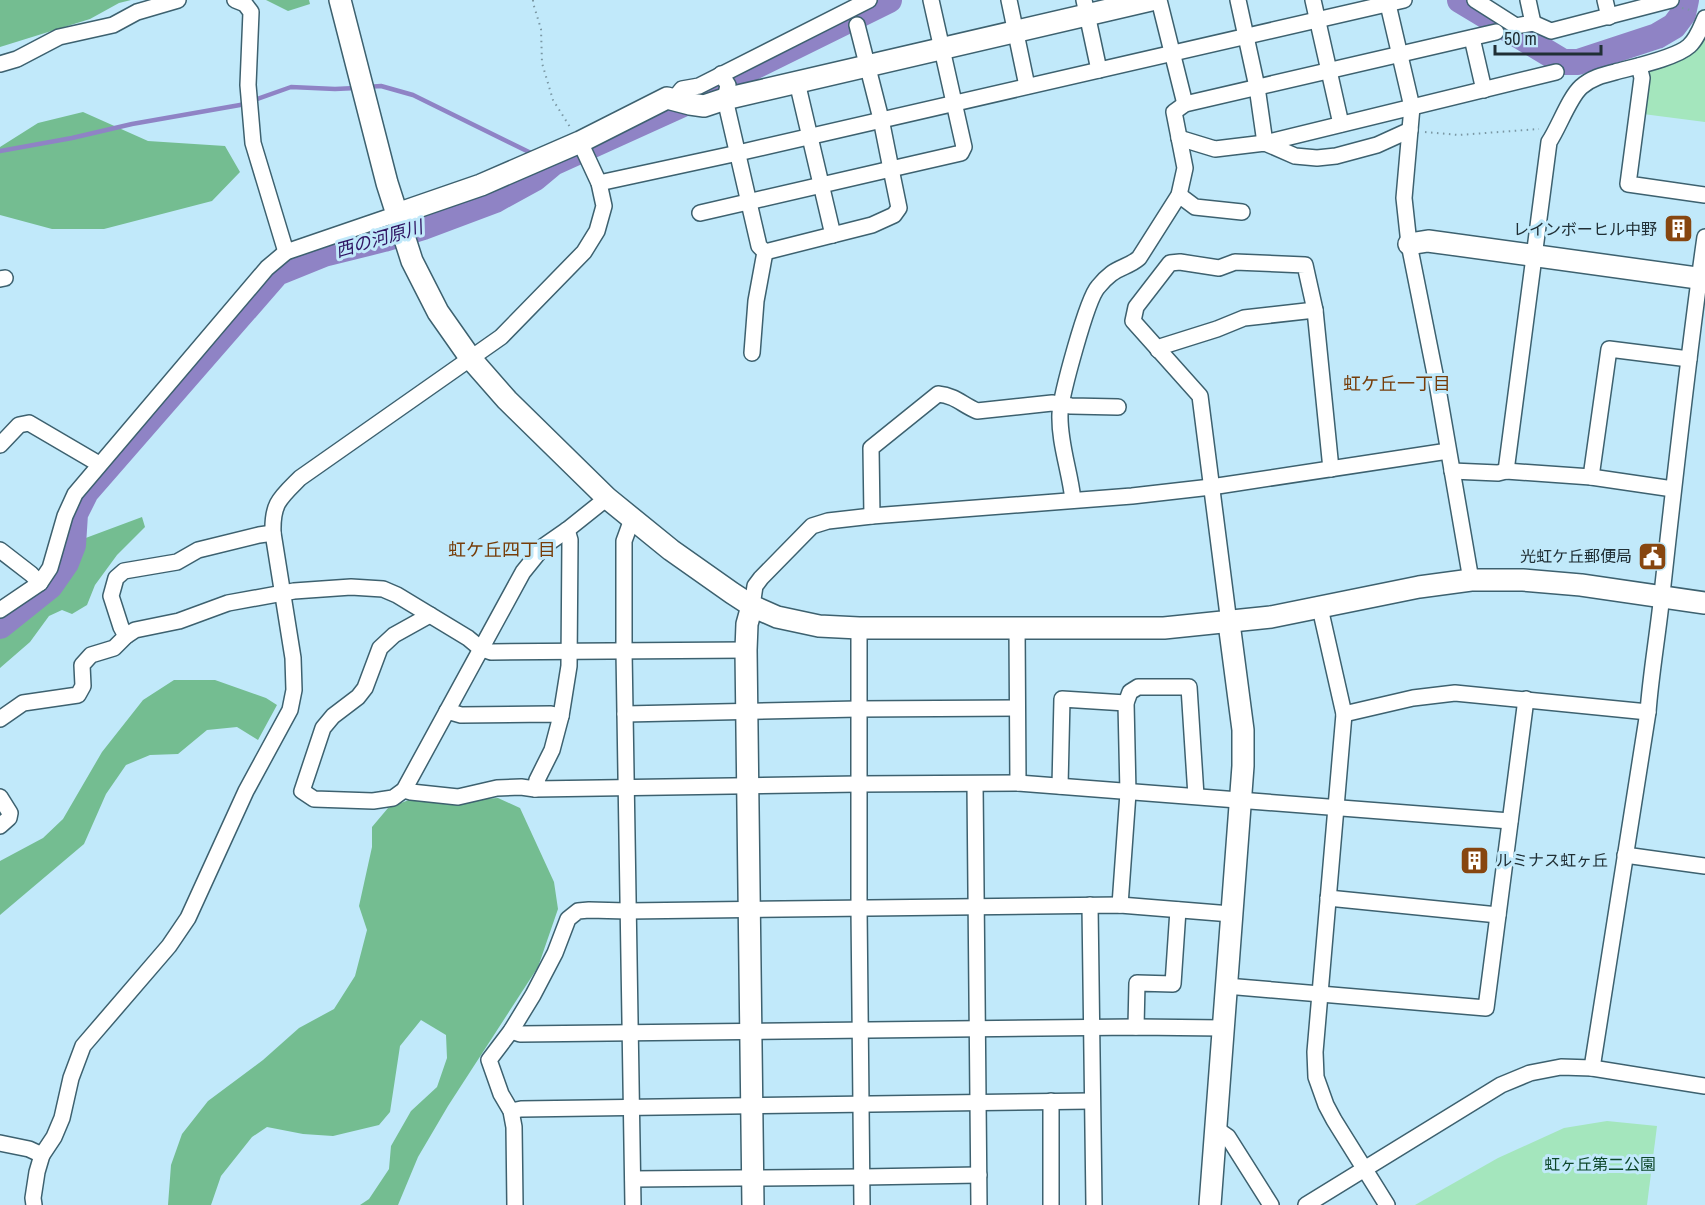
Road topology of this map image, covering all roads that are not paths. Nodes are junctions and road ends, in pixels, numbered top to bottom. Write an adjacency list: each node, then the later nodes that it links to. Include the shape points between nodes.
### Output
1 (178, 0): 31 (street, via 137,12 113,25 59,38)
2 (235, 0): 65 (street, via 251,12 248,85 253,143)
3 (340, 0): 61 (street)
4 (869, 0): 17 (street)
5 (932, 0): 28 (street)
6 (1009, 0): 24 (street)
7 (1151, 0): 18 (street)
8 (1159, 0): 29 (street)
9 (1238, 0): 26 (street)
10 (1313, 0): 21 (street)
11 (1404, 0): 16 (street)
12 (1475, 0): 22 (street, via 1516,26)
13 (1528, 0): 22 (street)
14 (1605, 0): 19 (street)
15 (1671, 0): 19 (street)
16 (1387, 2): 21 (street); 30 (street)
17 (846, 5): 38 (street, via 765,53)
18 (1086, 7): 24 (street); 34 (street)
19 (1609, 17): 22 (street, via 1551,32)
20 (1705, 18): 33 (street, via 1689,46)
21 (1318, 20): 26 (street); 35 (street)
22 (1533, 23)
23 (857, 25): 32 (street)
24 (1016, 31): 28 (street); 39 (street)
25 (1496, 32): 27 (street)
26 (1246, 36): 29 (street); 40 (street)
27 (1472, 38): 30 (street); 41 (street)
28 (942, 49): 32 (street); 42 (street)
29 (1172, 53): 34 (street); 43 (street)
30 (1399, 54): 35 (street); 44 (street)
31 (0, 64)
32 (867, 65): 37 (street); 45 (street)
33 (1639, 66): 57 (street, via 1642,78 1628,184); 67 (street, via 1595,78 1573,98 1549,142)
34 (1099, 70): 39 (street)
35 (1329, 71): 40 (street); 46 (street)
36 (1556, 72): 41 (street)
37 (797, 82): 38 (street); 48 (street)
38 (725, 84): 50 (street, via 705,106 667,98); 52 (street)
39 (1027, 86): 42 (street)
40 (1257, 87): 43 (street); 51 (street)
41 (1484, 90): 44 (street)
42 (955, 103): 45 (street); 53 (street, via 964,147 961,153)
43 (1185, 104): 49 (street, via 1174,112)
44 (1412, 107): 46 (street); 47 (street)
45 (881, 119): 48 (street); 53 (street)
46 (1341, 124): 51 (street)
47 (1410, 130): 51 (street, via 1377,145 1317,158 1295,156); 64 (street, via 1404,198)
48 (809, 137): 52 (street); 55 (street)
49 (1179, 138): 51 (street, via 1215,149); 56 (street, via 1185,168)
50 (580, 142): 54 (street); 61 (street, via 481,185)
51 (1265, 143)
52 (738, 153): 54 (street); 58 (street)
53 (891, 169): 55 (street); 62 (street, via 899,208 894,215)
54 (599, 183): 74 (street, via 604,206 597,231 584,252 501,337)
55 (820, 185): 58 (street); 62 (street)
56 (1179, 195): 59 (street, via 1195,207); 68 (street)
57 (1705, 195)
58 (750, 201): 60 (street); 66 (street, via 759,246)
59 (1242, 212)
60 (700, 213)
61 (397, 214): 65 (street); 74 (street, via 412,261 438,312)
62 (833, 235): 66 (street)
63 (1705, 237): 70 (street)
64 (1409, 244): 67 (street, via 1428,241); 79 (street)
65 (286, 252): 80 (street, via 267,268)
66 (765, 252): 73 (street)
67 (1533, 255): 70 (street); 83 (street)
68 (1139, 258): 69 (street); 76 (street, via 1112,273 1096,288)
69 (1158, 276): 71 (street, via 1170,263 1180,262 1219,268 1235,262 1305,265); 72 (street, via 1136,307 1133,321)
70 (1702, 278): 75 (street)
71 (1315, 310): 72 (street, via 1244,318); 81 (street)
72 (1158, 350): 85 (street, via 1200,396)
73 (752, 353)
74 (471, 359): 87 (street); 92 (street, via 300,478 278,500 272,517)
75 (1689, 359): 84 (street, via 1610,349); 86 (street)
76 (1061, 405): 77 (street); 88 (street, via 1062,440); 89 (street, via 977,411 952,396 938,394 871,447)
77 (1118, 407)
78 (0, 445): 80 (street, via 19,425 28,423)
79 (1448, 451): 81 (street); 82 (street)
80 (99, 464): 95 (street, via 75,494 50,568)
81 (1331, 469): 85 (street)
82 (1452, 471): 83 (street); 94 (street)
83 (1506, 471): 84 (street)
84 (1591, 477): 86 (street)
85 (1211, 487): 88 (street); 103 (street)
86 (1673, 489): 97 (street)
87 (607, 498): 90 (street); 91 (street)
88 (1073, 500): 89 (street)
89 (872, 516): 99 (street, via 812,526 755,586)
90 (632, 519): 99 (street); 109 (street, via 624,541)
91 (567, 530): 107 (street, via 544,546 523,572); 110 (street)
92 (273, 533): 96 (street); 106 (street, via 198,550 177,562 124,572 116,578 111,596)
93 (0, 550): 95 (street)
94 (1471, 580): 97 (street, via 1558,583); 100 (street)
95 (40, 583): 101 (street)
96 (282, 593): 102 (street, via 351,586 383,589); 106 (street, via 228,603); 170 (street, via 293,658 290,710 246,791 188,918 169,946 83,1046 62,1118)
97 (1662, 597): 98 (street); 117 (street)
98 (1705, 603)
99 (752, 606): 105 (street, via 819,626); 108 (street)
100 (1320, 608): 103 (street); 119 (street)
101 (0, 610)
102 (430, 615): 107 (street); 129 (street, via 393,635 380,648 365,688 323,728 302,791 314,799 373,801 393,798)
103 (1229, 623): 104 (street, via 1164,628); 133 (street, via 1243,730)
104 (1017, 627): 105 (street); 113 (street)
105 (859, 628): 114 (street)
106 (126, 636): 121 (street, via 114,648 91,655 82,665 83,686 78,695 23,703)
107 (480, 648): 110 (street, via 491,652); 115 (street)
108 (746, 650): 109 (street); 116 (street)
109 (624, 651): 110 (street); 118 (street)
110 (570, 653): 120 (street)
111 (1526, 699): 117 (street); 119 (street, via 1455,693); 135 (street)
112 (1126, 703): 126 (street, via 1062,699); 130 (street); 132 (street, via 1130,692 1138,687 1189,687)
113 (1017, 708): 114 (street); 123 (street)
114 (858, 709): 116 (street); 124 (street)
115 (447, 711): 120 (street, via 461,715); 129 (street)
116 (747, 712): 118 (street); 125 (street)
117 (1647, 712): 137 (street)
118 (625, 714): 127 (street)
119 (1344, 714): 134 (street)
120 (561, 716): 128 (street)
121 (0, 718)
122 (975, 783): 123 (street); 124 (street); 142 (street)
123 (1018, 783): 126 (street)
124 (859, 784): 125 (street); 143 (street)
125 (748, 786): 127 (street); 144 (street)
126 (1060, 786): 130 (street)
127 (626, 788): 128 (street); 146 (street)
128 (535, 789): 129 (street, via 497,788 458,797)
129 (404, 790)
130 (1128, 793): 132 (street); 141 (street)
131 (0, 796): 136 (street, via 10,813)
132 (1196, 796): 133 (street)
133 (1240, 800): 134 (street); 147 (street)
134 (1336, 808): 135 (street); 139 (street)
135 (1510, 821): 148 (street)
136 (0, 826)
137 (1625, 855): 138 (street); 159 (street)
138 (1705, 866)
139 (1328, 898): 148 (street); 150 (street)
140 (1090, 905): 141 (street); 142 (street); 151 (street)
141 (1120, 905): 145 (street)
142 (977, 907): 143 (street); 154 (street)
143 (859, 908): 144 (street); 155 (street)
144 (749, 909): 146 (street); 157 (street)
145 (1178, 910): 147 (street); 152 (street, via 1173,984 1137,983)
146 (627, 911): 156 (street, via 578,911 568,919 555,953); 158 (street)
147 (1231, 914): 149 (street)
148 (1498, 915): 150 (street, via 1486,1008)
149 (1226, 986): 150 (street); 153 (street)
150 (1319, 994): 171 (street, via 1316,1077 1334,1120)
151 (1092, 1027): 152 (street); 154 (street); 162 (street)
152 (1136, 1027): 153 (street)
153 (1224, 1028): 168 (street)
154 (977, 1029): 155 (street); 163 (street)
155 (862, 1030): 157 (street); 165 (street)
156 (512, 1031): 158 (street); 167 (street, via 489,1060)
157 (751, 1031): 158 (street); 164 (street)
158 (629, 1033): 166 (street)
159 (1592, 1068): 160 (street); 171 (street, via 1530,1072 1501,1085)
160 (1705, 1086)
161 (1051, 1101): 162 (street); 163 (street); 182 (street)
162 (1091, 1101): 183 (street)
163 (978, 1103): 165 (street); 172 (street)
164 (752, 1104): 165 (street); 166 (street); 174 (street)
165 (862, 1105): 173 (street)
166 (631, 1106): 167 (street); 175 (street)
167 (511, 1111): 177 (street)
168 (1215, 1128): 184 (street); 185 (street, via 1228,1137)
169 (0, 1143): 170 (street)
170 (42, 1155): 176 (street)
171 (1365, 1168): 186 (street); 187 (street)
172 (979, 1175): 173 (street); 181 (street)
173 (863, 1177): 174 (street); 180 (street)
174 (753, 1178): 175 (street); 179 (street)
175 (633, 1179): 178 (street)
176 (34, 1205)
177 (515, 1205)
178 (633, 1205)
179 (753, 1205)
180 (862, 1205)
181 (979, 1205)
182 (1051, 1205)
183 (1094, 1205)
184 (1210, 1205)
185 (1271, 1205)
186 (1306, 1205)
187 (1388, 1205)

